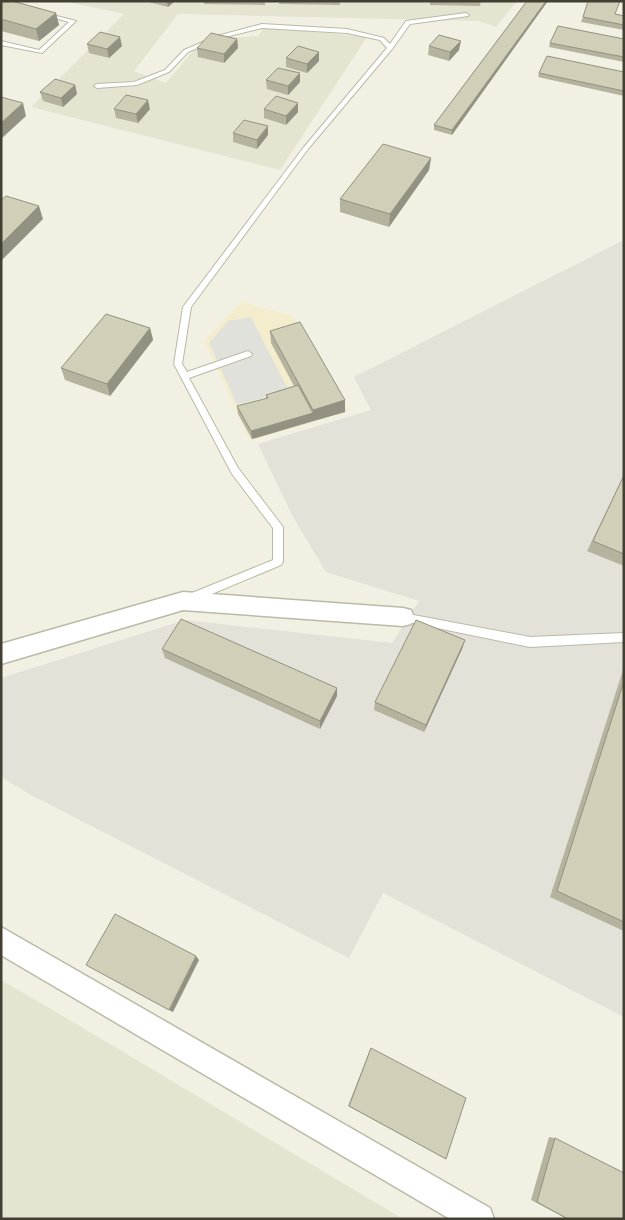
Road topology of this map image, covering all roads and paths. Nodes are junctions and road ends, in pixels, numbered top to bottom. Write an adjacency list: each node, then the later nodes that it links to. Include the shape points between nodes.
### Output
1 (39, 11): 3 (lane, via 74,21 40,52)
2 (466, 15): 4 (lane, via 408,22)
3 (1, 43)
4 (390, 48): 5 (lane, via 382,39 347,31 262,26 219,37 186,51 167,71 135,84); 7 (lane, via 306,148 188,307 178,364)
5 (96, 86)
6 (248, 354): 7 (lane)
7 (185, 376): 8 (lane, via 235,471 278,527 278,562)
8 (183, 601): 9 (street); 11 (street)
9 (403, 617): 10 (lane, via 530,642)
10 (624, 637)
11 (1, 654)
12 (1, 940): 13 (street)
13 (479, 1219)

